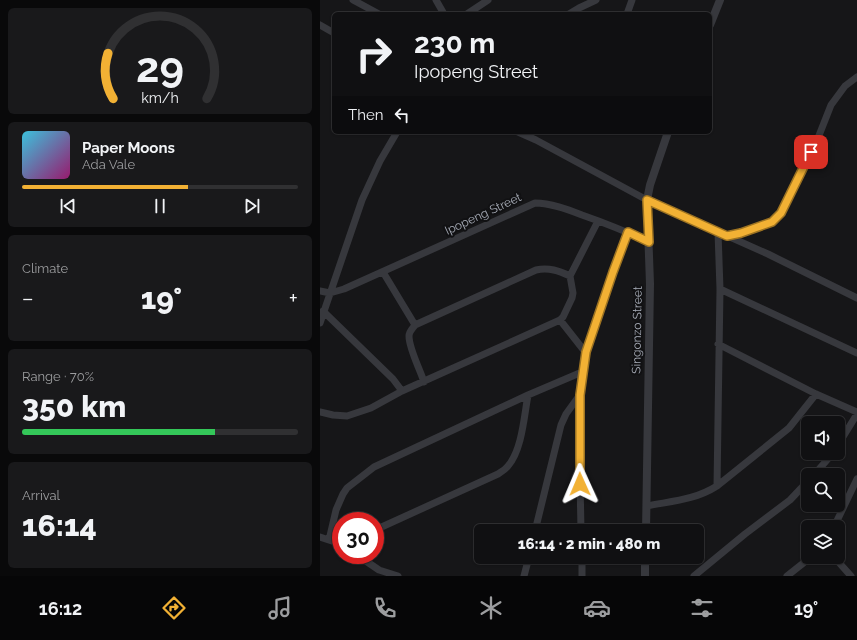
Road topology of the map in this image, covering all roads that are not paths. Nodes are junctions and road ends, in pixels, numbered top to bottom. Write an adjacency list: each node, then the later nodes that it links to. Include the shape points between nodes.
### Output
1 (353, 0): 7 (street)
2 (436, 0): 8 (street)
3 (488, 0): 9 (street)
4 (596, 0): 10 (street)
5 (632, 0): 11 (street)
6 (720, 0): 12 (street)
7 (375, 12)
8 (443, 12)
9 (470, 12)
10 (572, 12)
11 (628, 12)
12 (712, 20)
13 (320, 25): 14 (street)
14 (332, 32)
15 (857, 77): 23 (street, via 844,86 831,105 818,138 781,213 772,222)
16 (396, 134): 29 (street, via 362,200)
17 (522, 134): 19 (street)
18 (667, 134): 19 (street, Singonzo Street)
19 (647, 200): 22 (street); 24 (street, Singonzo Street)
20 (598, 221): 21 (street, Ipopeng Street); 25 (street, Ipopeng Street, via 555,206 534,203); 26 (street)
21 (628, 232): 24 (street, Ipopeng Street); 36 (street)
22 (718, 232): 23 (street); 27 (street)
23 (727, 236): 30 (street)
24 (649, 242): 52 (street, Singonzo Street)
25 (383, 272): 29 (street, Ipopeng Street); 34 (street)
26 (570, 276): 32 (street, via 572,298); 34 (street, via 551,269 536,270)
27 (720, 290): 35 (street); 37 (street)
28 (320, 291): 29 (street)
29 (330, 293): 31 (street)
30 (857, 298)
31 (323, 311): 33 (street); 40 (street, via 393,379)
32 (560, 320): 36 (street); 39 (street)
33 (320, 323)
34 (416, 325): 39 (street, via 409,336)
35 (718, 344): 41 (street); 50 (street)
36 (586, 352): 38 (street)
37 (857, 353)
38 (582, 372): 42 (street); 43 (street)
39 (424, 382): 40 (street)
40 (402, 392): 44 (street, via 355,414 341,416)
41 (816, 394): 45 (street); 50 (street, via 790,428)
42 (528, 395): 57 (street, via 519,443 507,468); 59 (street, via 374,467 343,494 336,510)
43 (580, 395): 54 (street, via 561,425); 55 (street)
44 (320, 412)
45 (857, 413): 46 (street)
46 (845, 433)
47 (827, 460): 48 (street)
48 (820, 468)
49 (857, 479): 53 (street)
50 (717, 486): 52 (street, via 695,497)
51 (801, 488): 71 (street, via 790,500)
52 (647, 506): 56 (street, Singonzo Street)
53 (837, 520)
54 (537, 524)
55 (581, 524)
56 (646, 524)
57 (384, 526)
58 (320, 537): 59 (street)
59 (329, 540): 60 (street)
60 (332, 541)
61 (370, 564): 67 (street, via 379,570)
62 (527, 564): 68 (street)
63 (582, 564): 69 (street)
64 (645, 564): 70 (street)
65 (803, 564): 72 (street)
66 (840, 564): 73 (street)
67 (398, 576)
68 (524, 576)
69 (582, 576)
70 (645, 576)
71 (694, 576)
72 (788, 576)
73 (851, 576)

